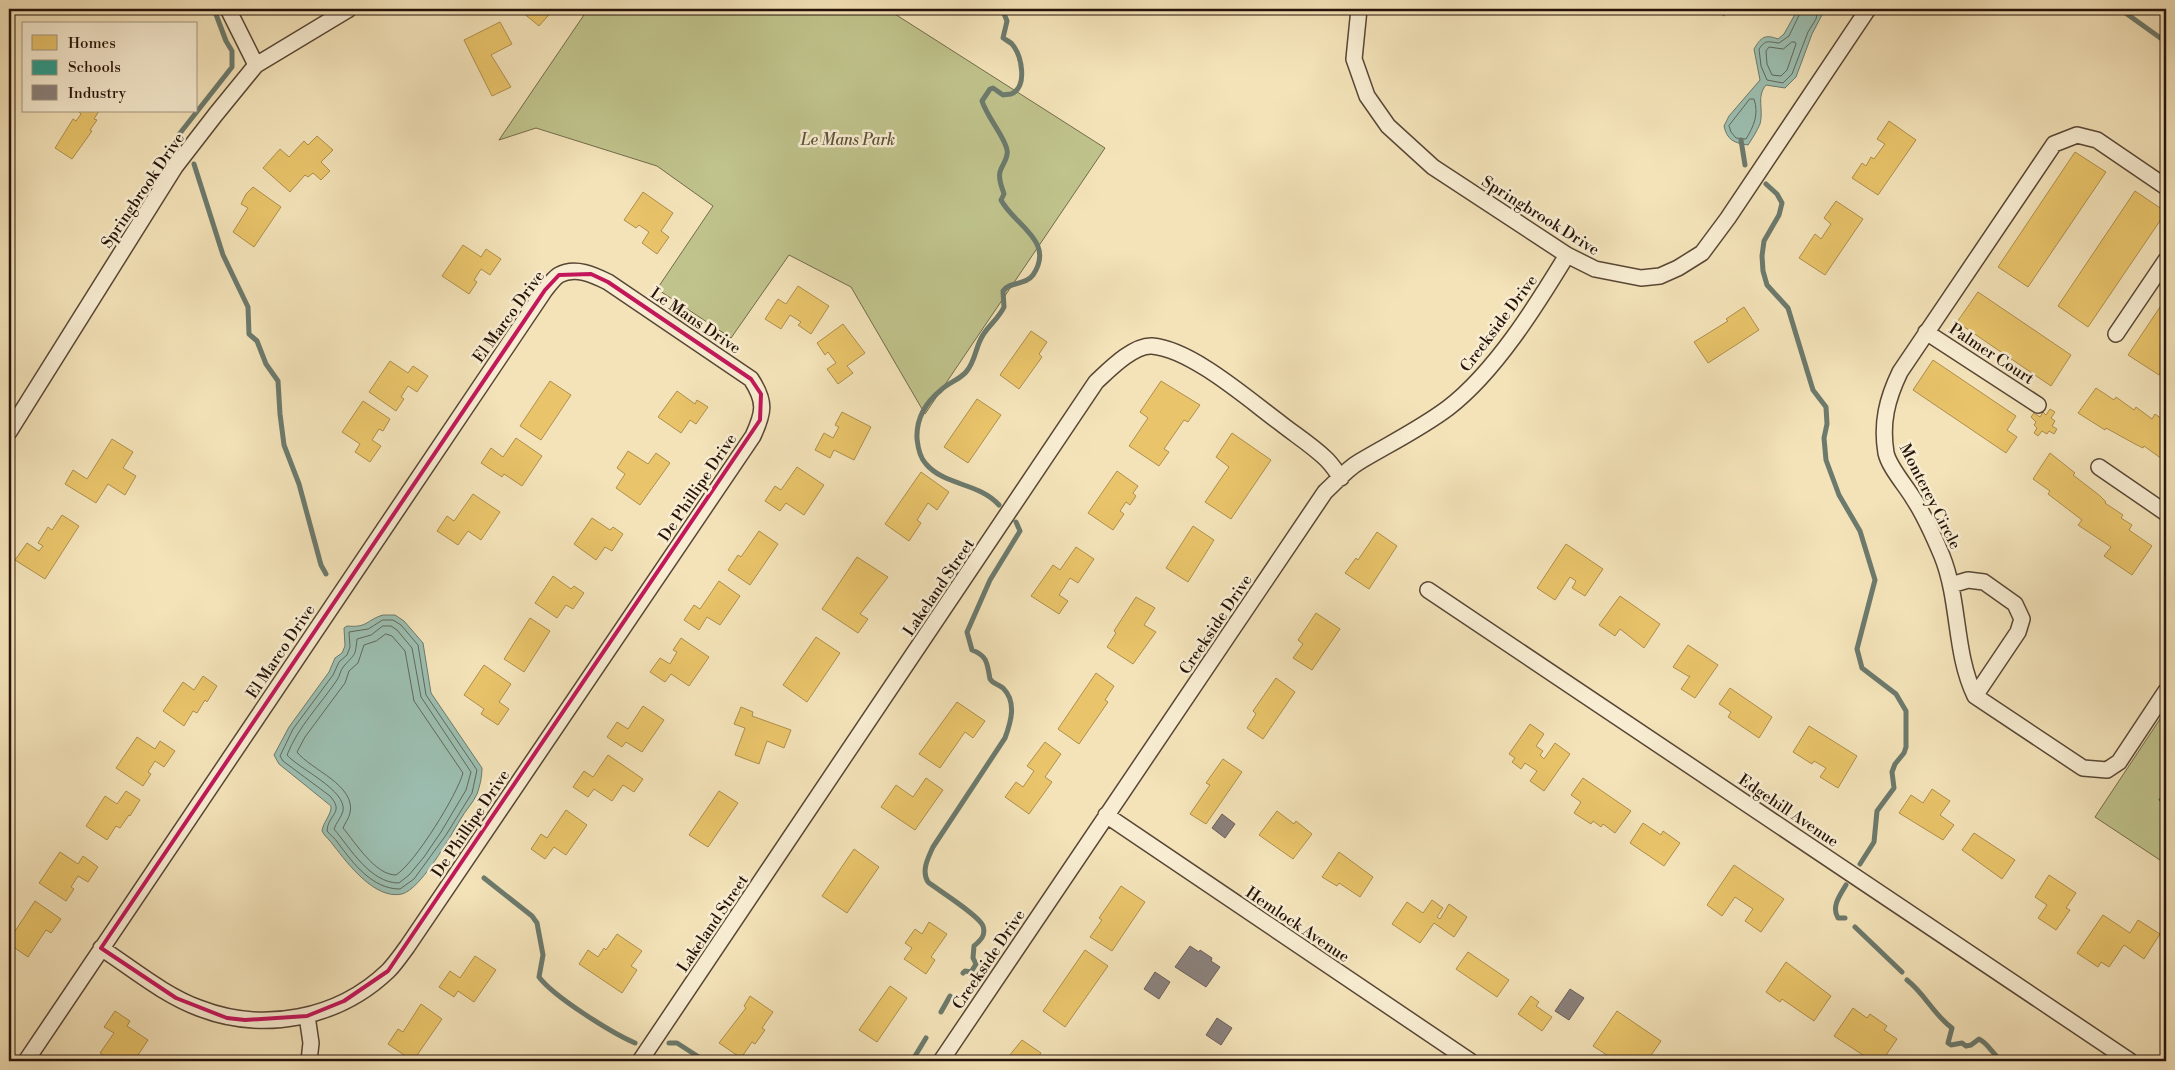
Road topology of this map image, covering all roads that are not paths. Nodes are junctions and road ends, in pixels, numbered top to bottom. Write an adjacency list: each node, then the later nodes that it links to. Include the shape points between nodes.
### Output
1 (228, 9): 5 (street)
2 (349, 9): 5 (street, Springbrook Drive)
3 (1359, 9): 7 (street, Springbrook Drive, via 1354,59 1367,96 1388,126 1433,167)
4 (1868, 9): 7 (street, Springbrook Drive, via 1702,252 1660,276 1641,278 1595,269)
5 (256, 65): 14 (street, Springbrook Drive, via 175,167)
6 (2166, 186): 10 (street, Monterey Circle, via 2097,140 2077,135 2054,144)
7 (1567, 255): 16 (street, Creekside Drive, via 1535,307 1477,382 1448,408 1357,463)
8 (2166, 260): 11 (street)
9 (572, 272): 13 (street, Le Mans Drive, via 591,274 608,282 751,379 761,394 762,408); 23 (street, El Marco Drive, via 559,276 545,290)
10 (1926, 332): 12 (street, Palmer Court); 18 (street, Monterey Circle, via 1890,393 1884,421 1887,455 1925,520)
11 (2116, 334)
12 (2038, 404)
13 (756, 428): 24 (street, De Phillipe Drive, via 407,947 388,971 365,989)
14 (9, 432)
15 (2099, 467): 17 (street)
16 (1341, 478): 22 (street, Creekside Drive, via 1325,492); 27 (street, Lakeland Street, via 1326,458 1221,379 1186,358 1151,346 1116,363 1096,382)
17 (2166, 513)
18 (1952, 585): 21 (street, Monterey Circle, via 1966,677); 21 (street, via 1968,580 1984,582 2016,604 2022,619 2018,632)
19 (1428, 590): 30 (street, Edgehill Avenue)
20 (2166, 691): 21 (street, via 2119,762 2107,770 2083,768)
21 (1975, 696)
22 (1106, 815): 28 (street, Creekside Drive); 29 (street, Hemlock Avenue)
23 (102, 948): 24 (street, De Phillipe Drive, via 176,998 227,1018 266,1021); 25 (street, El Marco Drive)
24 (307, 1016): 26 (street, via 311,1043)
25 (26, 1061)
26 (309, 1061)
27 (640, 1061)
28 (941, 1061)
29 (1470, 1061)
30 (2130, 1061)

